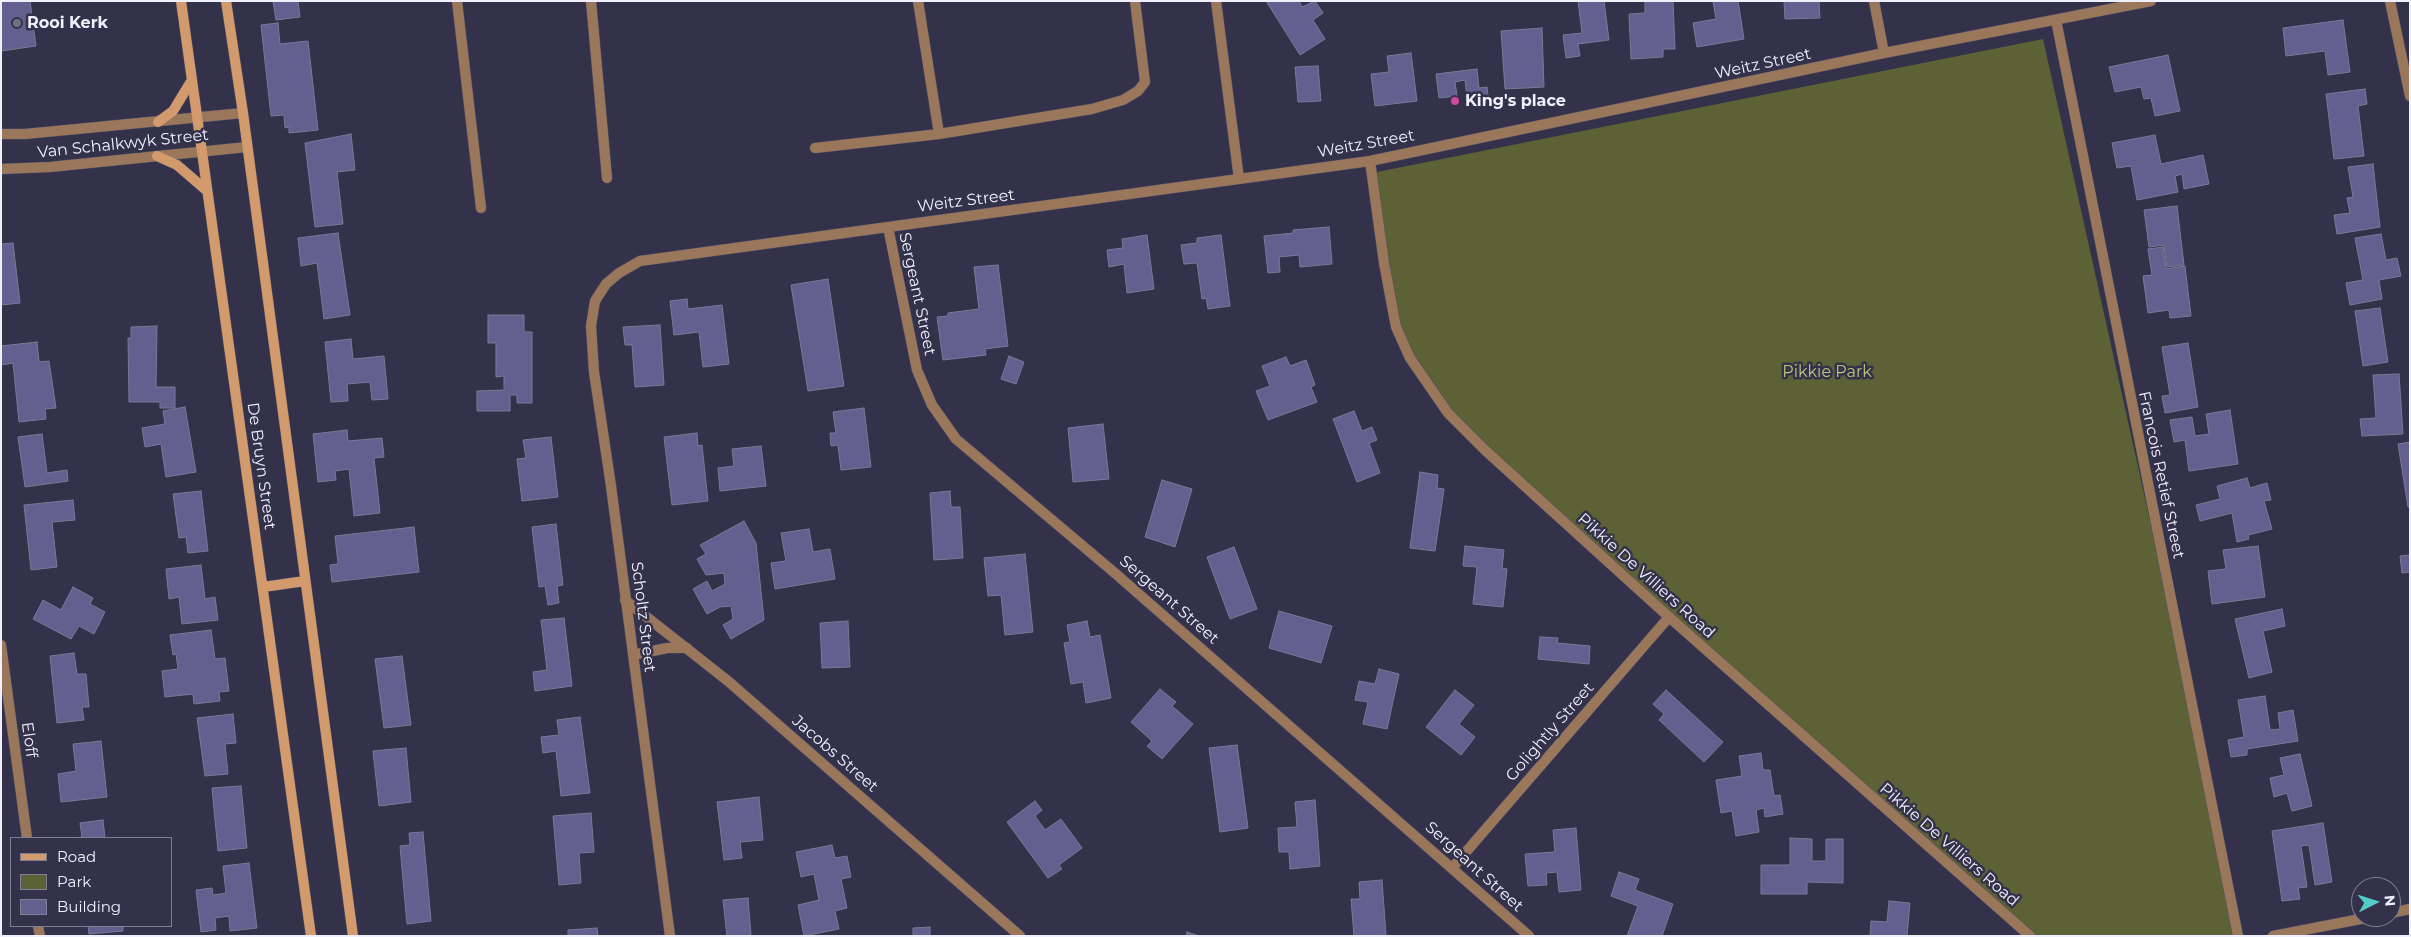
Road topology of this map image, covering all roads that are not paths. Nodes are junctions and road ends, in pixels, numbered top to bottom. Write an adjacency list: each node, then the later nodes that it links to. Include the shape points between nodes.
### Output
1 (181, 1): 13 (street, De Bruyn Street)
2 (226, 1): 15 (street, De Bruyn Street)
3 (457, 1): 29 (street)
4 (591, 1): 26 (street)
5 (918, 1): 19 (street)
6 (1135, 1): 19 (street, via 1145,70 1145,82 1138,91 1123,100 1092,110)
7 (1216, 1): 27 (street)
8 (1874, 1): 12 (street)
9 (2151, 1): 11 (street, Weitz Street)
10 (2390, 1): 14 (street)
11 (2056, 20): 12 (street, Weitz Street); 48 (street, Francois Retief Street)
12 (1884, 53): 24 (street, Weitz Street)
13 (191, 81): 16 (street, De Bruyn Street); 17 (street, via 173,111)
14 (2410, 96)
15 (243, 113): 16 (street, Van Schalkwyk Street); 20 (street, De Bruyn Street)
16 (195, 116): 17 (street, Van Schalkwyk Street); 22 (street, De Bruyn Street)
17 (158, 122): 18 (street, Van Schalkwyk Street)
18 (1, 134)
19 (939, 134): 21 (street)
20 (247, 147): 22 (street, Van Schalkwyk Street); 32 (street, De Bruyn Street)
21 (815, 148)
22 (200, 151): 23 (street, Van Schalkwyk Street); 28 (street, De Bruyn Street)
23 (156, 156): 25 (street, Van Schalkwyk Street); 28 (street, via 177,166)
24 (1370, 161): 27 (street, Weitz Street); 35 (street, Pikkie De Villiers Road, via 1396,327 1426,383 1448,413 1486,451)
25 (1, 169)
26 (607, 178)
27 (1239, 179): 30 (street, Weitz Street)
28 (207, 191): 33 (street, De Bruyn Street)
29 (481, 208)
30 (888, 227): 31 (street, Weitz Street, via 640,261 606,284); 40 (street, Sergeant Street, via 917,370 932,405 956,439)
31 (595, 301): 34 (street, Scholtz Street, via 591,326 594,372)
32 (305, 581): 33 (street); 43 (street, De Bruyn Street)
33 (263, 587): 42 (street, De Bruyn Street)
34 (626, 600): 37 (street, Jacobs Street); 38 (street, Scholtz Street)
35 (1669, 617): 40 (street, Golightly Street); 47 (street, Pikkie De Villiers Road)
36 (1, 645): 39 (street, Eloff)
37 (686, 648): 38 (street); 45 (street, Jacobs Street)
38 (633, 655): 44 (street, Scholtz Street)
39 (27, 837)
40 (1453, 867): 46 (street, Sergeant Street)
41 (2351, 921): 49 (street)
42 (311, 936)
43 (353, 936)
44 (670, 936)
45 (1020, 936)
46 (1529, 936)
47 (2030, 936)
48 (2238, 936)
49 (2273, 936)

